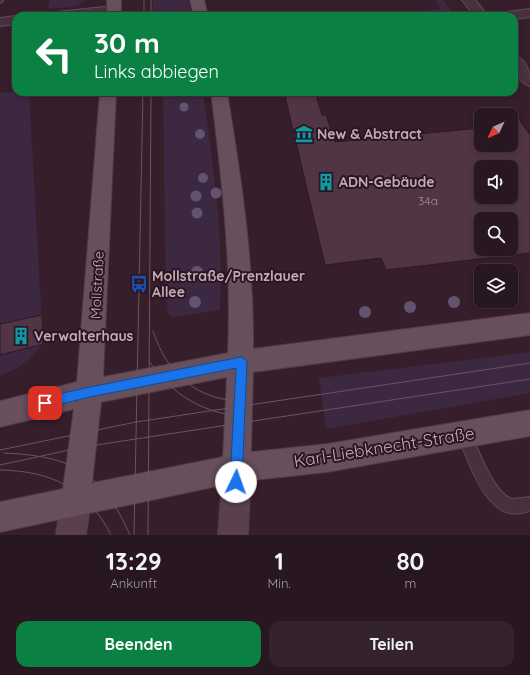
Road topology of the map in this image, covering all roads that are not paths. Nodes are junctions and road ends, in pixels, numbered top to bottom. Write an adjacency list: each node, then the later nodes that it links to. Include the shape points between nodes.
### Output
1 (196, 0): 5 (main road)
2 (468, 0): 6 (street)
3 (114, 9): 4 (street)
4 (89, 12)
5 (199, 12)
6 (478, 12)
7 (530, 13): 8 (street)
8 (518, 14)
9 (12, 20): 10 (street)
10 (0, 22)
11 (518, 65): 12 (street)
12 (530, 81)
13 (108, 96): 17 (main road, Mollstraße)
14 (220, 96): 16 (main road, via 234,194 242,306)
15 (530, 324): 16 (main road)
16 (241, 362): 17 (main road); 21 (main road)
17 (90, 392): 18 (main road); 22 (main road, Mollstraße)
18 (0, 414)
19 (530, 423): 20 (main road, Karl-Liebknecht-Straße)
20 (465, 435): 21 (main road, Karl-Liebknecht-Straße, via 327,458); 23 (lane, via 493,493 503,504 517,507)
21 (237, 468): 22 (main road, Karl-Liebknecht-Straße); 26 (main road)
22 (76, 500): 24 (main road, Karl-Liebknecht-Straße); 25 (main road)
23 (530, 504)
24 (0, 517)
25 (71, 535)
26 (233, 535)

